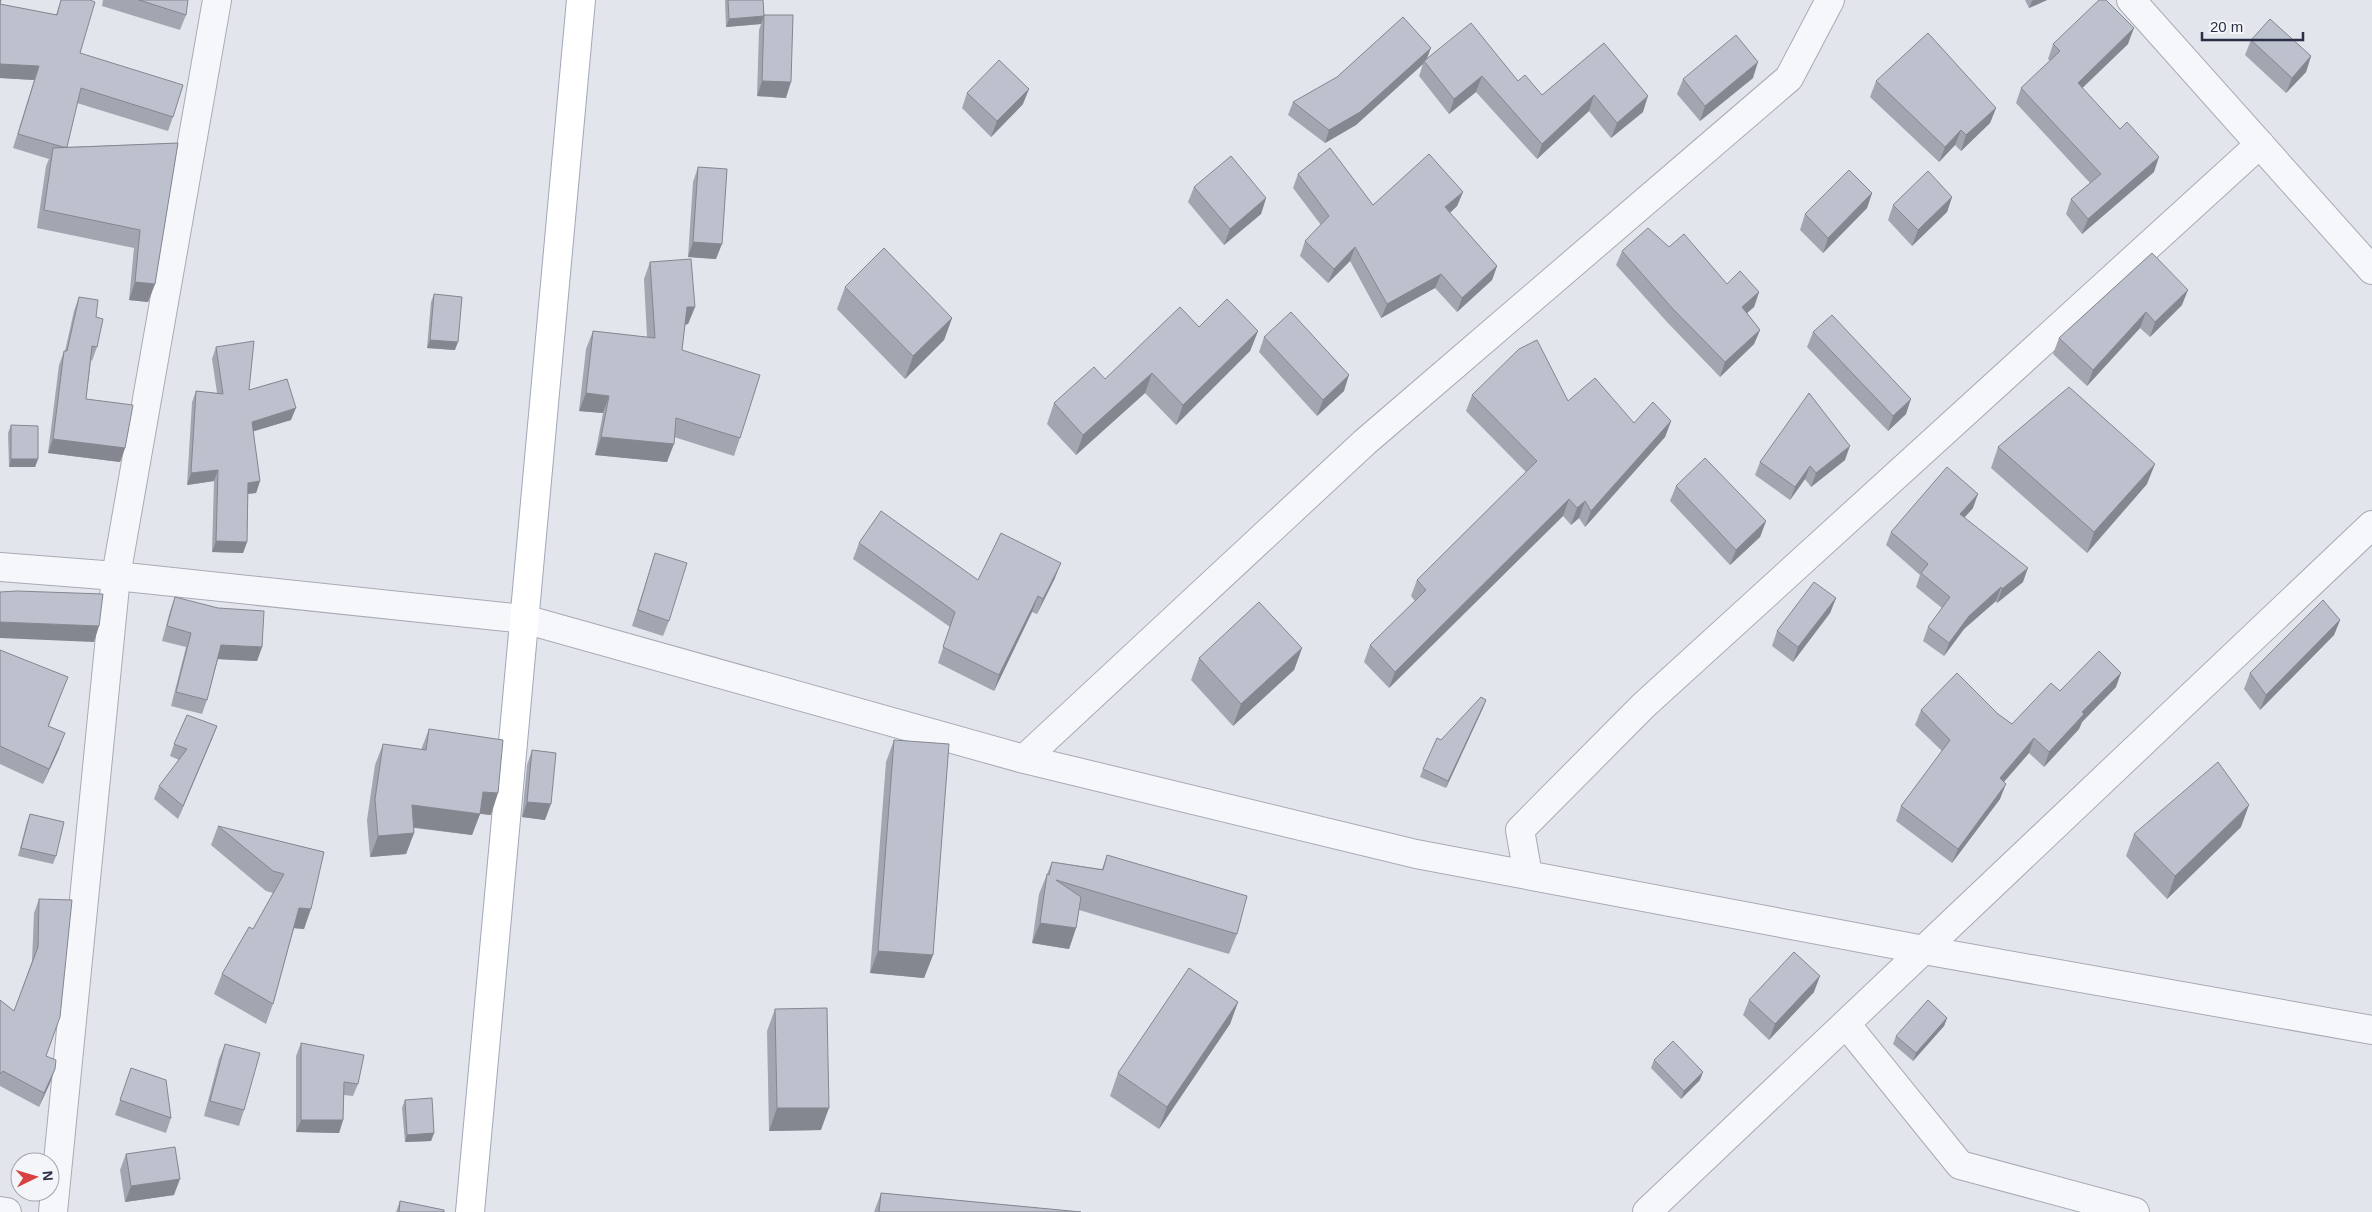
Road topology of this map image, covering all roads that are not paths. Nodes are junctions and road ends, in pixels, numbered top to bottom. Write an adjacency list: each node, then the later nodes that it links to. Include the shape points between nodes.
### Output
1 (217, 0): 9 (street)
2 (580, 0): 10 (main road)
3 (1830, 0): 11 (street, via 1789,78 1365,442)
4 (2131, 0): 5 (street)
5 (2260, 144): 6 (street); 12 (street, via 1643,706 1520,830)
6 (2372, 270)
7 (2372, 525): 13 (street)
8 (0, 567): 9 (street)
9 (116, 576): 10 (street); 18 (street)
10 (524, 619): 11 (street); 19 (main road)
11 (1024, 759): 12 (street, via 1416,854)
12 (1528, 875): 13 (street)
13 (1924, 950): 14 (street); 15 (street)
14 (1846, 1024): 20 (street); 21 (street, via 1960,1165)
15 (2372, 1030)
16 (0, 1211): 17 (street)
17 (7, 1212)
18 (53, 1212)
19 (470, 1212)
20 (1648, 1212)
21 (2135, 1212)

